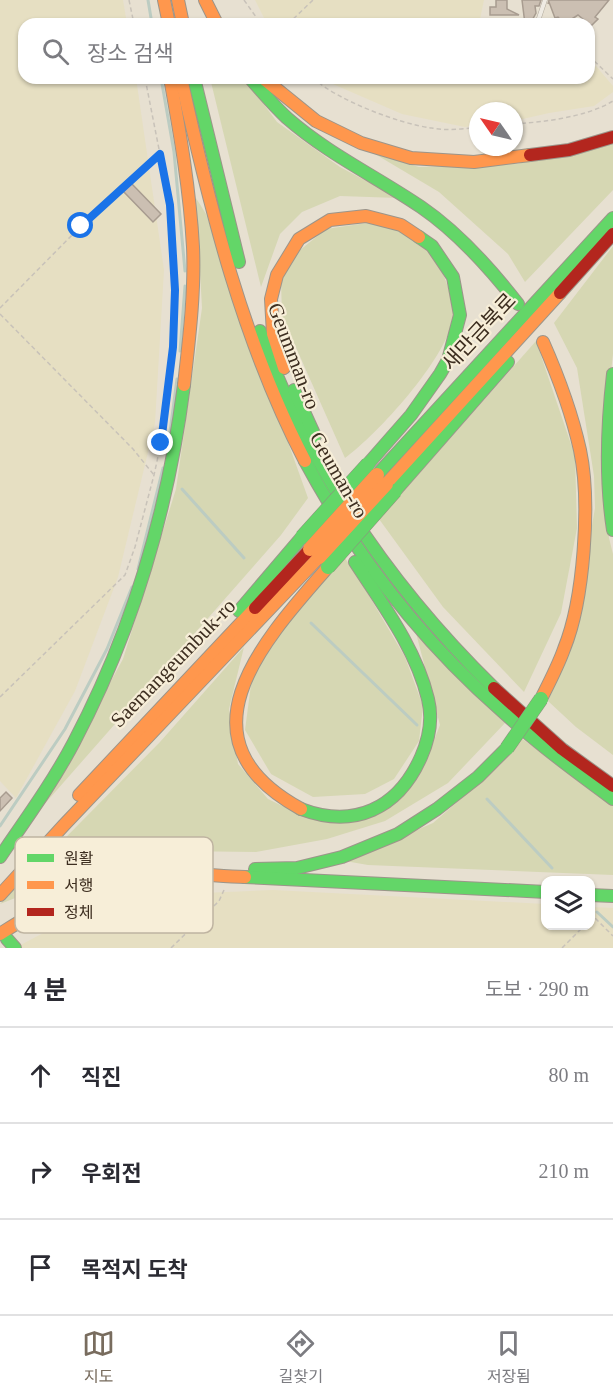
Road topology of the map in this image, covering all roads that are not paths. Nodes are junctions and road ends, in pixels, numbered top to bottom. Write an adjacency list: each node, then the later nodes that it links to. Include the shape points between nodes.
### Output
1 (163, 0): 6 (highway); 7 (highway)
2 (178, 0): 8 (highway)
3 (205, 0): 9 (highway)
4 (212, 0): 10 (highway)
5 (545, 0): 11 (lane)
6 (164, 18)
7 (168, 18)
8 (182, 18)
9 (214, 18)
10 (220, 18)
11 (539, 18)
12 (171, 84): 32 (highway, via 193,248 182,415 173,465 132,616 113,663 51,784)
13 (182, 84): 23 (highway, Geuman-ro, via 238,297)
14 (195, 84): 27 (highway, Geumman-ro, via 242,273 264,344 301,430)
15 (255, 84): 20 (highway, via 290,121 345,162 422,208 462,240 496,274)
16 (270, 84): 17 (highway, via 316,121 361,143 411,158 474,162 570,150)
17 (613, 137)
18 (613, 218): 24 (highway, 새만금북로)
19 (613, 234): 24 (highway, 새만금북로)
20 (518, 304)
21 (543, 342): 34 (highway, bridge, via 580,451 585,499 581,582 565,648 541,699 507,748 478,777 398,834 342,857 297,868)
22 (613, 374): 25 (highway, via 607,470)
23 (277, 404): 26 (highway, via 318,501 404,643 429,699 426,747 405,786 381,807 357,815 303,811 279,797 259,780 245,759 238,736 237,708 242,687); 29 (highway, Geuman-ro, via 298,450 369,567 404,610 494,705 555,758)
24 (386, 483): 26 (highway, Saemangeumbuk-ro, bridge); 26 (highway, bridge)
25 (613, 530)
26 (314, 552): 27 (highway, bridge, via 368,464 436,381 460,321 457,286 437,251 407,227 366,216 325,222 291,248 272,289 270,311 281,362 318,442); 30 (highway, Saemangeumbuk-ro, via 144,723); 31 (highway, Saemangeumbuk-ro)
27 (376, 553): 28 (highway, Geumman-ro, via 417,607 502,696)
28 (613, 786)
29 (613, 799)
30 (40, 837)
31 (53, 837)
32 (0, 857)
33 (15, 865): 37 (highway, Saemangeumbuk-ro)
34 (213, 871)
35 (213, 875): 38 (highway)
36 (15, 879): 39 (highway, Saemangeumbuk-ro)
37 (0, 881)
38 (541, 892)
39 (0, 895)
40 (595, 895): 41 (highway)
41 (613, 896)

